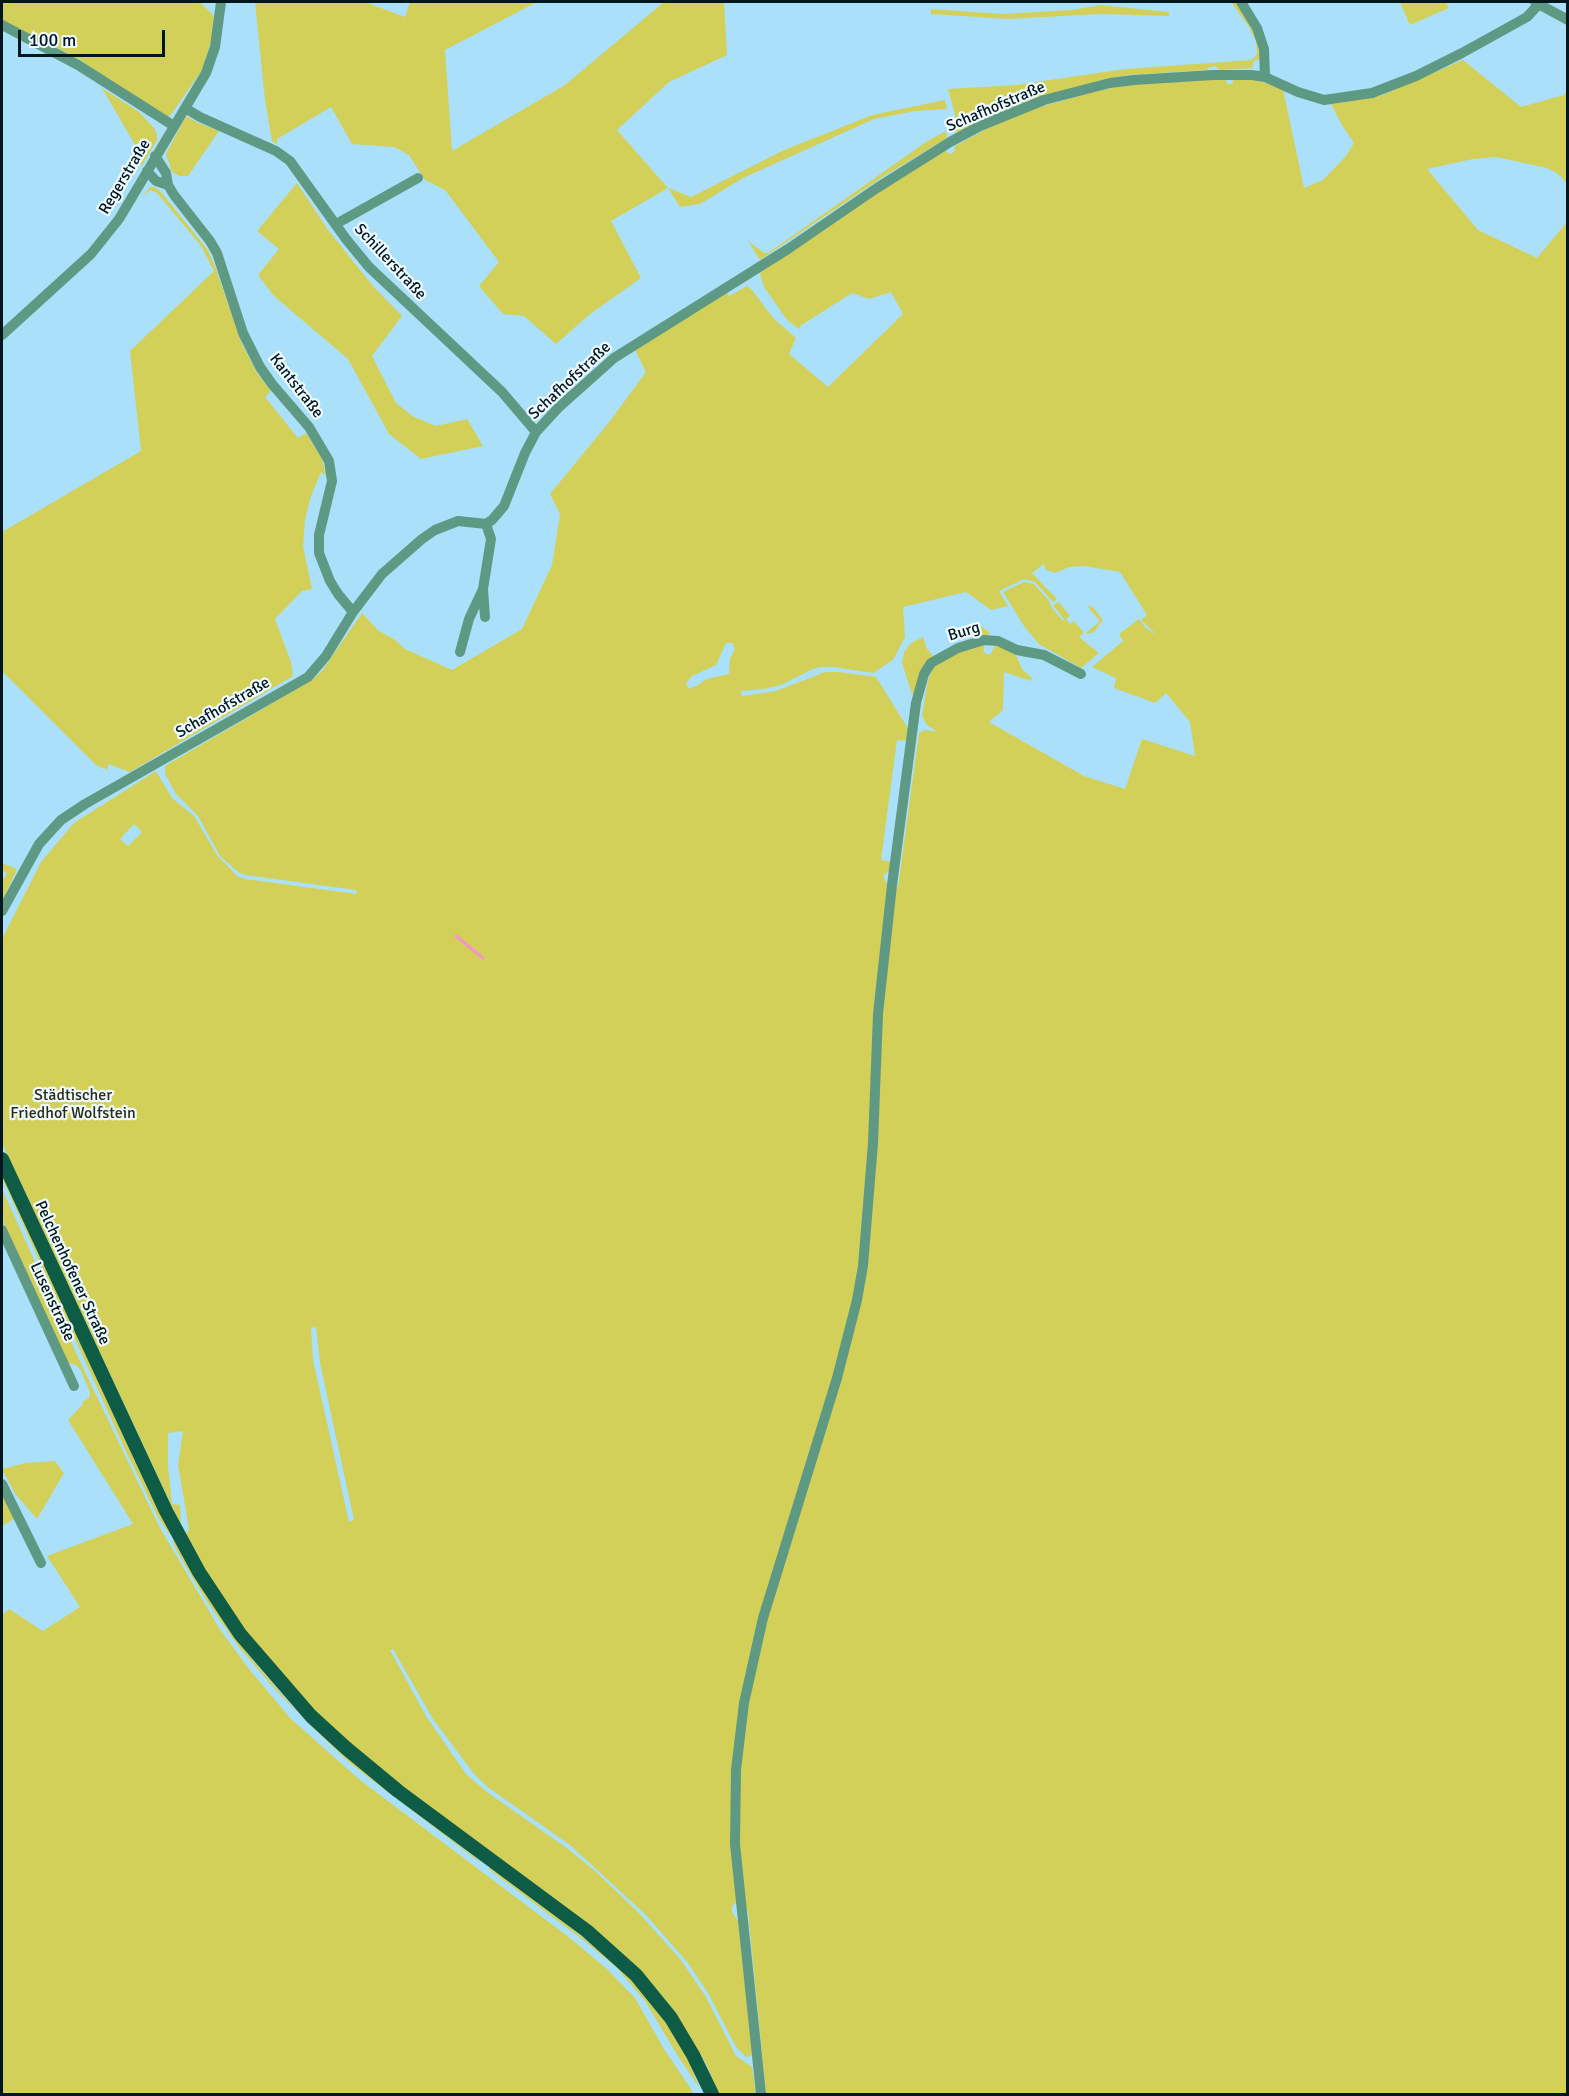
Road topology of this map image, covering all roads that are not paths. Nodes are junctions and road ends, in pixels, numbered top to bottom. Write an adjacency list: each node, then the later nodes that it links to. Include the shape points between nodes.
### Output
1 (221, 2): 7 (street, Regerstraße, via 210,63)
2 (1241, 2): 6 (street, via 1264,49)
3 (1537, 3): 4 (street); 6 (street, via 1527,17 1462,53 1372,93 1324,100)
4 (1568, 20)
5 (2, 25): 8 (street, via 78,65)
6 (1265, 76): 15 (street, Schafhofstraße, via 1213,75 1110,83 1044,100 980,126 623,351)
7 (185, 108): 8 (street, Regerstraße); 13 (street, Schillerstraße, via 285,157)
8 (174, 126): 9 (street, Regerstraße)
9 (155, 156): 10 (street, Regerstraße); 12 (street, Kantstraße, via 166,173)
10 (147, 171): 12 (street, Kantstraße, via 156,181); 14 (street, Regerstraße, via 91,254)
11 (418, 178): 13 (street)
12 (168, 185): 18 (street, Kantstraße, via 217,253 243,333 260,367 309,427 329,461 332,482 319,535 320,553 330,580)
13 (336, 224): 15 (street, Schillerstraße, via 369,267 502,392)
14 (2, 335)
15 (536, 432): 16 (street, Schafhofstraße, via 504,506)
16 (486, 524): 17 (street, via 491,539); 18 (street, Schafhofstraße, via 458,521 422,539 382,574)
17 (483, 589): 19 (street); 20 (street)
18 (353, 612): 22 (street, Schafhofstraße, via 308,677 61,820 39,844)
19 (485, 617)
20 (460, 652)
21 (1081, 674): 29 (street, Burg, via 1044,655 984,640 958,648 931,663 916,703 878,1014 863,1266 837,1378 764,1618 740,1734 735,1844)
22 (2, 911)
23 (2, 1159): 28 (main road, Pelchenhofener Straße, via 161,1501 232,1624 311,1716 368,1767 587,1931 636,1975 671,2018)
24 (2, 1230): 25 (street, Lusenstraße)
25 (74, 1386)
26 (2, 1484): 27 (street)
27 (41, 1563)
28 (712, 2094)
29 (761, 2094)

